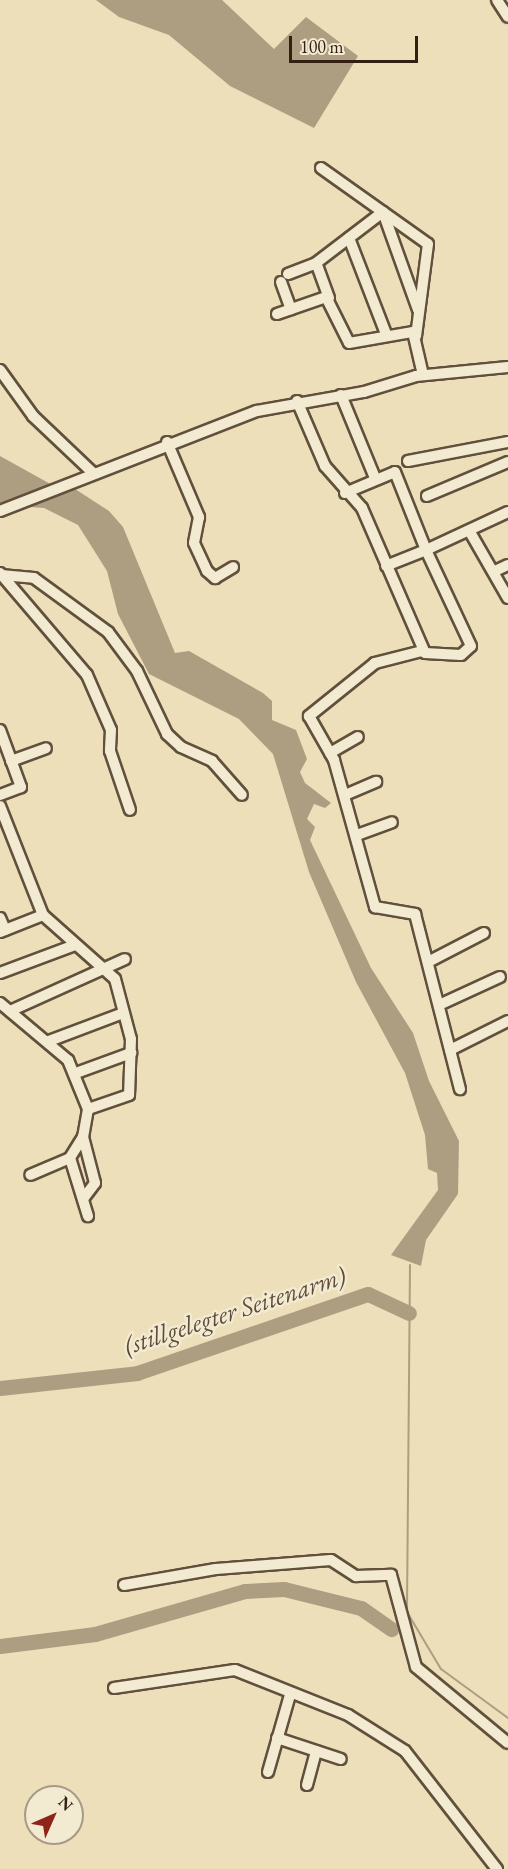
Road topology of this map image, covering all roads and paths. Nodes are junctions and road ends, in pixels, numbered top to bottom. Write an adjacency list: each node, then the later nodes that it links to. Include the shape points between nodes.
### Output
1 (497, 0): 2 (street)
2 (508, 17)
3 (321, 168): 4 (street)
4 (383, 212): 5 (street); 9 (street); 9 (street, via 428,244)
5 (349, 238): 6 (street); 11 (street)
6 (315, 263): 7 (street); 8 (street, via 285,278)
7 (329, 298): 8 (street); 11 (street, via 348,342)
8 (291, 309): 10 (street)
9 (419, 311): 12 (street)
10 (277, 314)
11 (386, 334): 12 (street)
12 (416, 336): 15 (street)
13 (508, 367): 15 (street)
14 (0, 370): 22 (street, via 33,417)
15 (423, 375): 16 (street)
16 (341, 395): 17 (street); 23 (street)
17 (297, 401): 18 (street); 24 (street, via 325,466)
18 (167, 442): 22 (street); 32 (street, via 199,517 194,543 207,571 215,578)
19 (508, 442): 20 (street)
20 (408, 461)
21 (508, 462): 25 (street)
22 (93, 473): 26 (street)
23 (375, 478): 24 (street); 29 (street, via 395,472)
24 (345, 493): 31 (street, via 362,508)
25 (427, 496)
26 (4, 509)
27 (508, 512): 28 (street)
28 (470, 532): 29 (street); 33 (street)
29 (426, 550): 31 (street); 36 (street, via 471,648 461,655)
30 (508, 565): 33 (street)
31 (386, 566): 36 (street)
32 (233, 567)
33 (495, 571): 35 (street)
34 (1, 574): 44 (street, via 34,578 108,632 137,671 167,734 181,747 212,761); 47 (street, via 87,675 111,730 110,751)
35 (508, 598)
36 (422, 651): 40 (street, via 375,663 309,716)
37 (0, 730): 41 (street)
38 (358, 737): 40 (street)
39 (46, 748): 41 (street)
40 (330, 753): 45 (street)
41 (11, 761): 43 (street, via 21,787)
42 (376, 782): 45 (street)
43 (0, 795)
44 (242, 795)
45 (345, 795): 49 (street)
46 (0, 806): 50 (street)
47 (130, 810)
48 (392, 822): 49 (street)
49 (357, 835): 56 (street, via 375,907 415,914)
50 (43, 915): 52 (street); 54 (street)
51 (0, 918): 52 (street)
52 (2, 931)
53 (484, 933): 56 (street)
54 (75, 945): 57 (street); 58 (street)
55 (125, 959): 57 (street)
56 (428, 962): 61 (street)
57 (109, 970): 62 (street); 63 (street)
58 (0, 973)
59 (500, 977): 61 (street)
60 (0, 1003): 62 (street)
61 (439, 1005): 66 (street)
62 (10, 1011): 65 (street)
63 (123, 1013): 65 (street); 67 (street)
64 (508, 1021): 66 (street)
65 (48, 1041): 68 (street)
66 (450, 1050): 69 (street)
67 (131, 1053): 68 (street); 70 (street, via 129,1095)
68 (76, 1073): 70 (street)
69 (460, 1089)
70 (88, 1109): 71 (street)
71 (83, 1137): 72 (street); 74 (street, via 95,1183)
72 (70, 1158): 73 (street); 74 (street)
73 (30, 1175)
74 (83, 1199): 75 (street)
75 (88, 1216)
76 (124, 1585): 80 (street, via 216,1569 331,1560 356,1576 391,1575 416,1667)
77 (114, 1688): 78 (street, via 224,1669 249,1673)
78 (290, 1695): 79 (street); 85 (street, via 348,1716 398,1744 440,1790)
79 (278, 1738): 81 (street); 83 (street)
80 (508, 1743)
81 (316, 1751): 82 (street); 84 (street)
82 (341, 1759)
83 (268, 1772)
84 (307, 1785)
85 (496, 1869)

